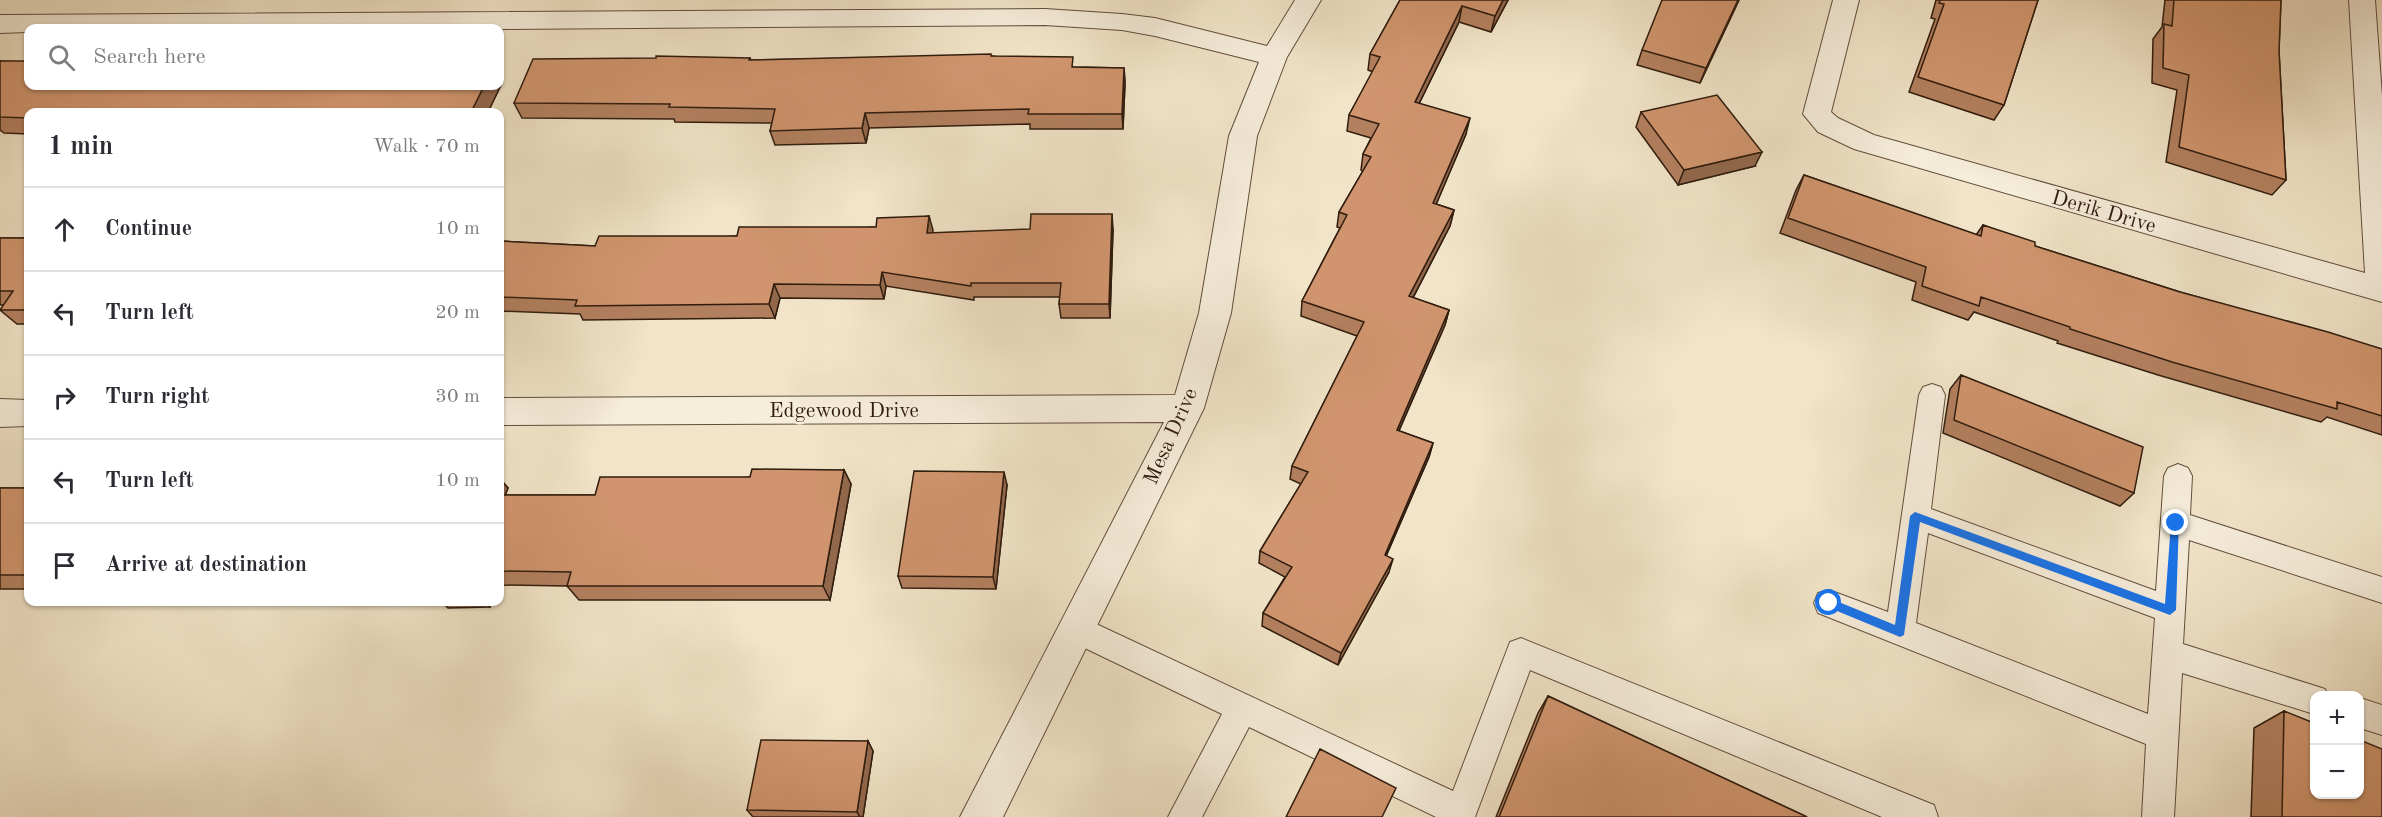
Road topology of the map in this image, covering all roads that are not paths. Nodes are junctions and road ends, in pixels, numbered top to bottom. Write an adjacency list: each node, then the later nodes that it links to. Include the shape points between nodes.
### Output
1 (1308, 0): 5 (street, Mesa Drive)
2 (1845, 0): 6 (street, Derik Drive, via 1817,114 1828,125 1864,142)
3 (2362, 0): 6 (street)
4 (0, 24): 5 (street, via 1045,17 1155,27)
5 (1274, 57): 8 (street, Mesa Drive, via 1243,136 1215,313)
6 (2381, 290)
7 (1932, 394): 13 (lane)
8 (1188, 408): 9 (street, Edgewood Drive); 18 (street, Mesa Drive)
9 (504, 411)
10 (0, 413): 11 (street)
11 (24, 413)
12 (2178, 476): 14 (lane)
13 (1915, 516): 17 (lane); 19 (lane)
14 (2176, 523): 15 (lane); 17 (lane)
15 (2382, 590)
16 (1829, 603): 19 (lane)
17 (2170, 610): 20 (lane)
18 (1077, 629): 22 (lane); 27 (street, Mesa Drive)
19 (1900, 632): 25 (lane)
20 (2168, 654): 21 (lane); 25 (lane)
21 (2310, 698)
22 (1242, 708): 26 (lane); 28 (lane)
23 (2364, 714): 24 (lane)
24 (2382, 720)
25 (2163, 735): 30 (lane)
26 (1460, 814): 29 (lane, via 1521,652)
27 (980, 817)
28 (1184, 817)
29 (1922, 817)
30 (2158, 817)

